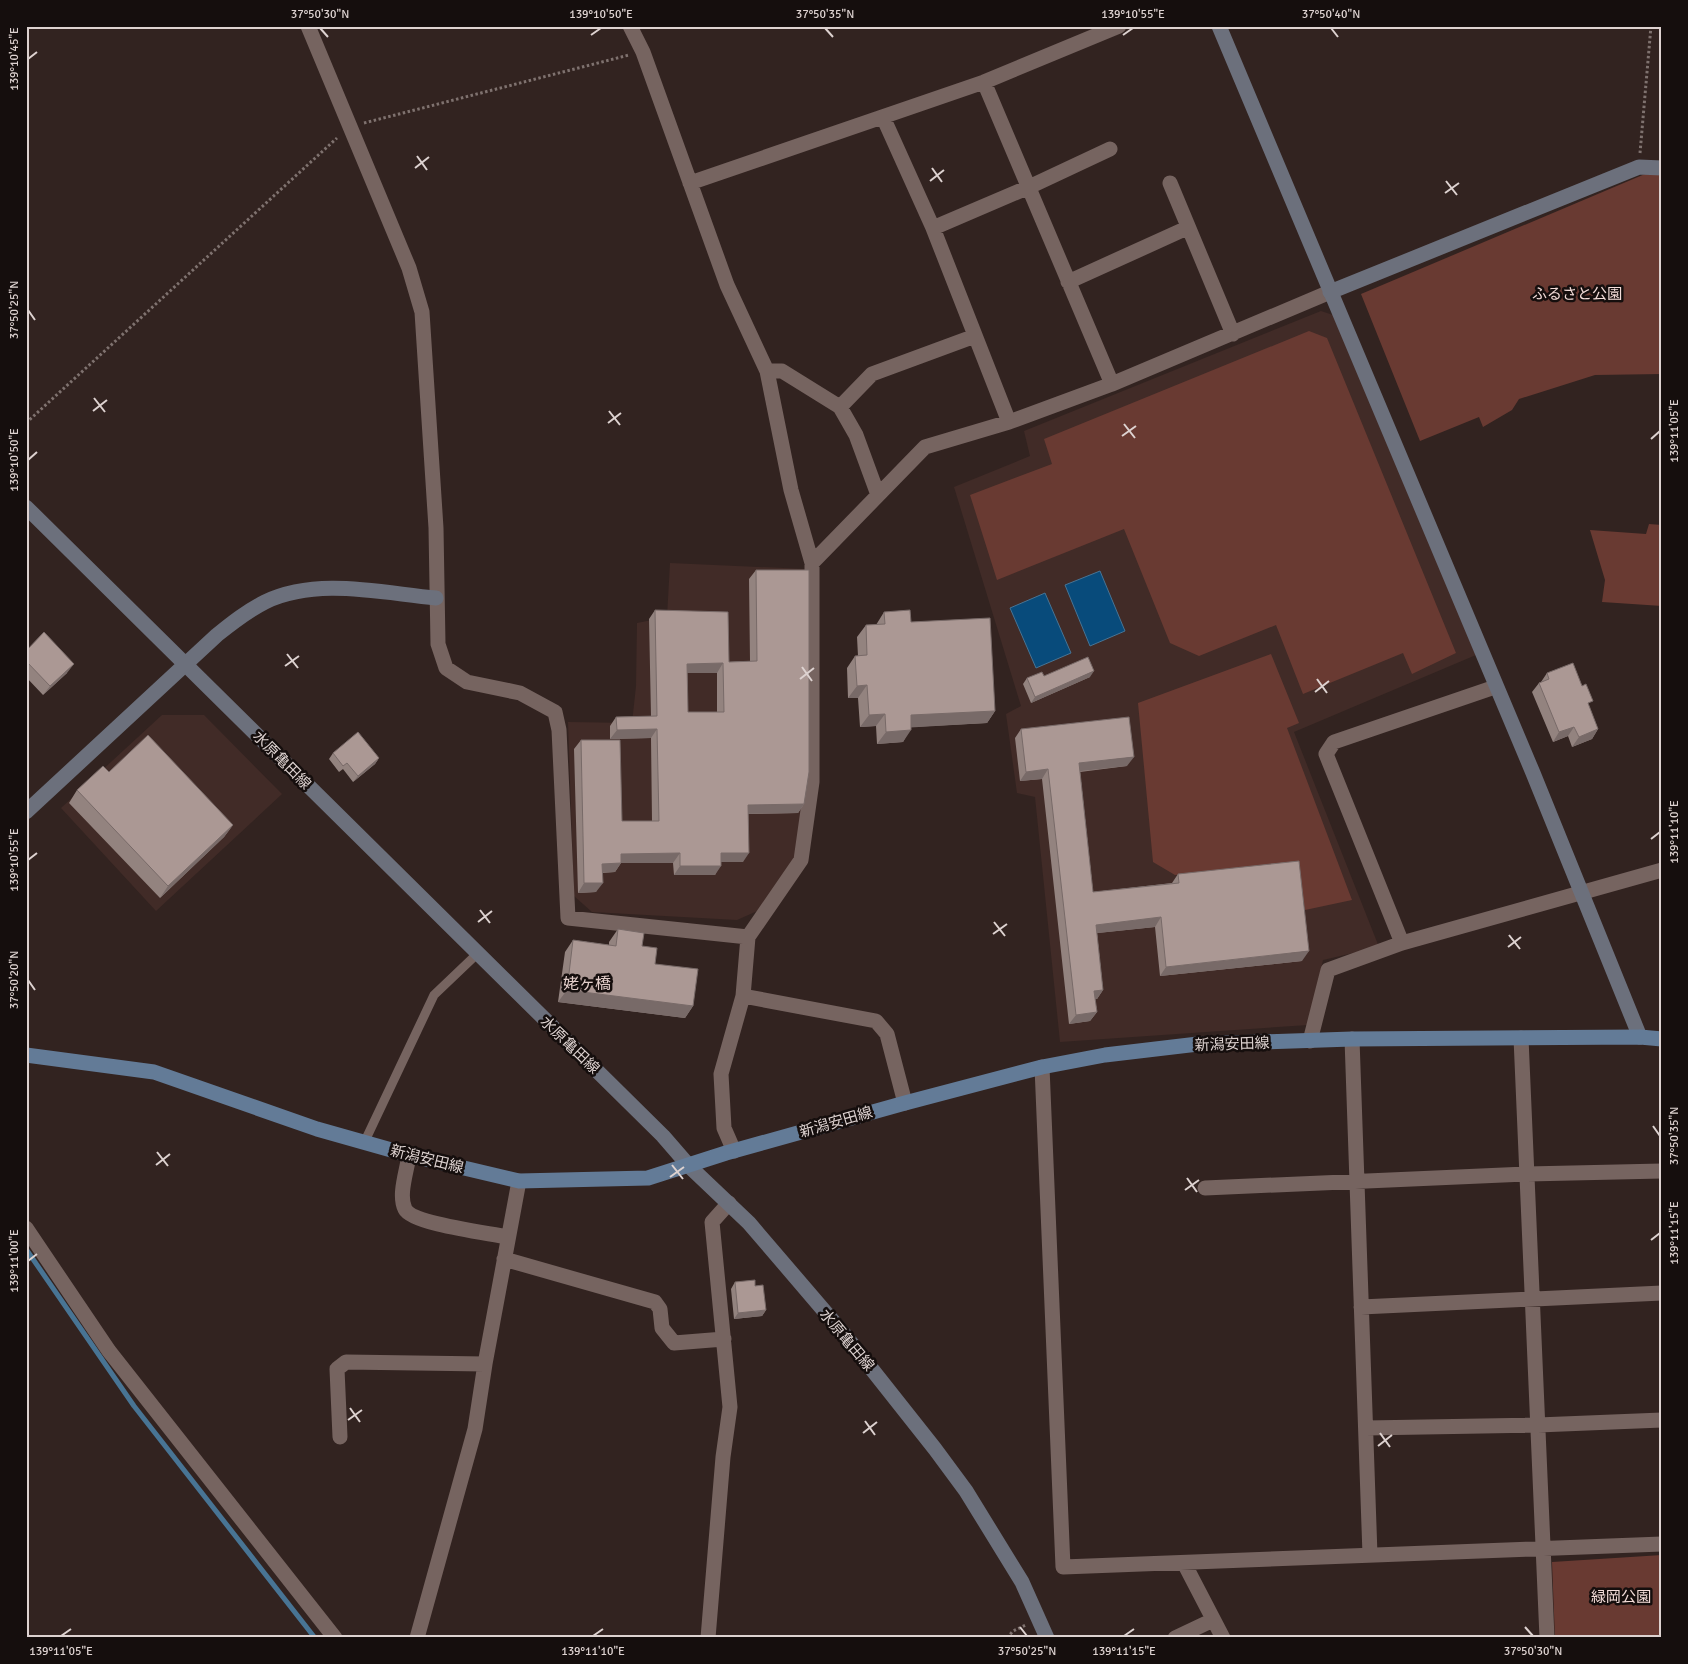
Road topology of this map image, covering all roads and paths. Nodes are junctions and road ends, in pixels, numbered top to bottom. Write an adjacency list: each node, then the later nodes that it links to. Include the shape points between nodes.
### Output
1 (308, 26): 9 (street)
2 (630, 26): 6 (street)
3 (1119, 26): 7 (street)
4 (1219, 26): 19 (street)
5 (1651, 26): 11 (path)
6 (643, 52): 9 (path); 13 (street)
7 (984, 82): 8 (street); 15 (street)
8 (883, 117): 13 (street); 16 (street)
9 (349, 127): 26 (path); 30 (street, via 409,268 422,312 436,528)
10 (1110, 149): 15 (street)
11 (1639, 167): 12 (street); 19 (street)
12 (1662, 168)
13 (690, 183): 22 (street, via 727,285)
14 (1170, 183): 17 (street)
15 (1029, 187): 16 (street); 18 (street)
16 (933, 228): 21 (street)
17 (1187, 228): 18 (street); 20 (street)
18 (1068, 282): 23 (street)
19 (1330, 292): 20 (street); 32 (street)
20 (1233, 334): 23 (street)
21 (975, 336): 24 (street, via 872,374); 25 (street)
22 (767, 371): 24 (street, via 782,371); 29 (street, via 791,490)
23 (1112, 384): 25 (street)
24 (840, 407): 27 (street, via 856,435)
25 (1009, 422): 27 (street, via 925,447)
26 (26, 423)
27 (878, 496): 29 (street)
28 (26, 506): 31 (street, 水原亀田線)
29 (812, 563): 36 (street, via 812,782 800,860)
30 (436, 598): 31 (street, via 338,589 289,593 241,616); 36 (street, via 438,644 446,668 467,682 520,693 554,712 559,730 568,918)
31 (186, 665): 33 (street); 38 (street, 水原亀田線)
32 (1495, 687): 35 (street); 37 (street, via 1334,742 1326,754)
33 (26, 812)
34 (1662, 870): 35 (street)
35 (1583, 893): 37 (street); 40 (street)
36 (748, 937): 39 (street)
37 (1402, 943): 44 (street, via 1328,970)
38 (478, 954): 48 (lane, via 434,995); 51 (street, 水原亀田線, via 663,1136)
39 (742, 996): 47 (street, via 876,1021 887,1034); 49 (street, via 721,1074 724,1128)
40 (1640, 1037): 41 (main road, 新潟安田線); 43 (main road, 新潟安田線)
41 (1521, 1038): 42 (main road, 新潟安田線); 53 (street)
42 (1352, 1039): 44 (main road, 新潟安田線); 55 (street)
43 (1662, 1039)
44 (1310, 1041): 46 (main road, 新潟安田線, via 1198,1044 1105,1055)
45 (26, 1055): 48 (main road, 新潟安田線, via 154,1072)
46 (1042, 1067): 47 (main road, 新潟安田線); 73 (street, via 1063,1567)
47 (905, 1103): 49 (main road, 新潟安田線)
48 (364, 1143): 50 (main road, 新潟安田線)
49 (734, 1151): 51 (main road, 新潟安田線)
50 (409, 1155): 54 (main road, 新潟安田線); 59 (street, via 402,1200 405,1211 417,1220)
51 (689, 1166): 54 (main road, 新潟安田線, via 648,1178); 57 (street, 水原亀田線)
52 (1662, 1171): 53 (street)
53 (1527, 1174): 55 (street); 62 (street)
54 (520, 1180): 59 (street)
55 (1357, 1183): 56 (street); 63 (street)
56 (1205, 1188)
57 (729, 1203): 64 (street, via 712,1222); 74 (street, 水原亀田線, via 844,1334 935,1449 996,1539 1022,1582)
58 (26, 1228): 76 (street, via 109,1351)
59 (508, 1237): 60 (street)
60 (504, 1258): 64 (street, via 655,1302 660,1309 662,1328 674,1343); 65 (street)
61 (1662, 1293): 62 (street)
62 (1533, 1299): 63 (street); 67 (street)
63 (1362, 1307): 68 (street)
64 (724, 1340): 78 (street, via 730,1407)
65 (485, 1364): 69 (street, via 346,1362 337,1369); 77 (street, via 475,1429)
66 (1662, 1420): 67 (street)
67 (1538, 1426): 68 (street); 71 (street)
68 (1366, 1428): 72 (street)
69 (340, 1437)
70 (1662, 1544): 71 (street)
71 (1544, 1549): 72 (street); 83 (street)
72 (1370, 1555): 73 (street)
73 (1184, 1563): 75 (street)
74 (1038, 1619): 79 (path, via 1013,1631); 80 (street, 水原亀田線)
75 (1213, 1620): 81 (street); 82 (street)
76 (335, 1638)
77 (417, 1638)
78 (708, 1638)
79 (1007, 1638)
80 (1047, 1638)
81 (1175, 1638)
82 (1222, 1638)
83 (1547, 1638)

